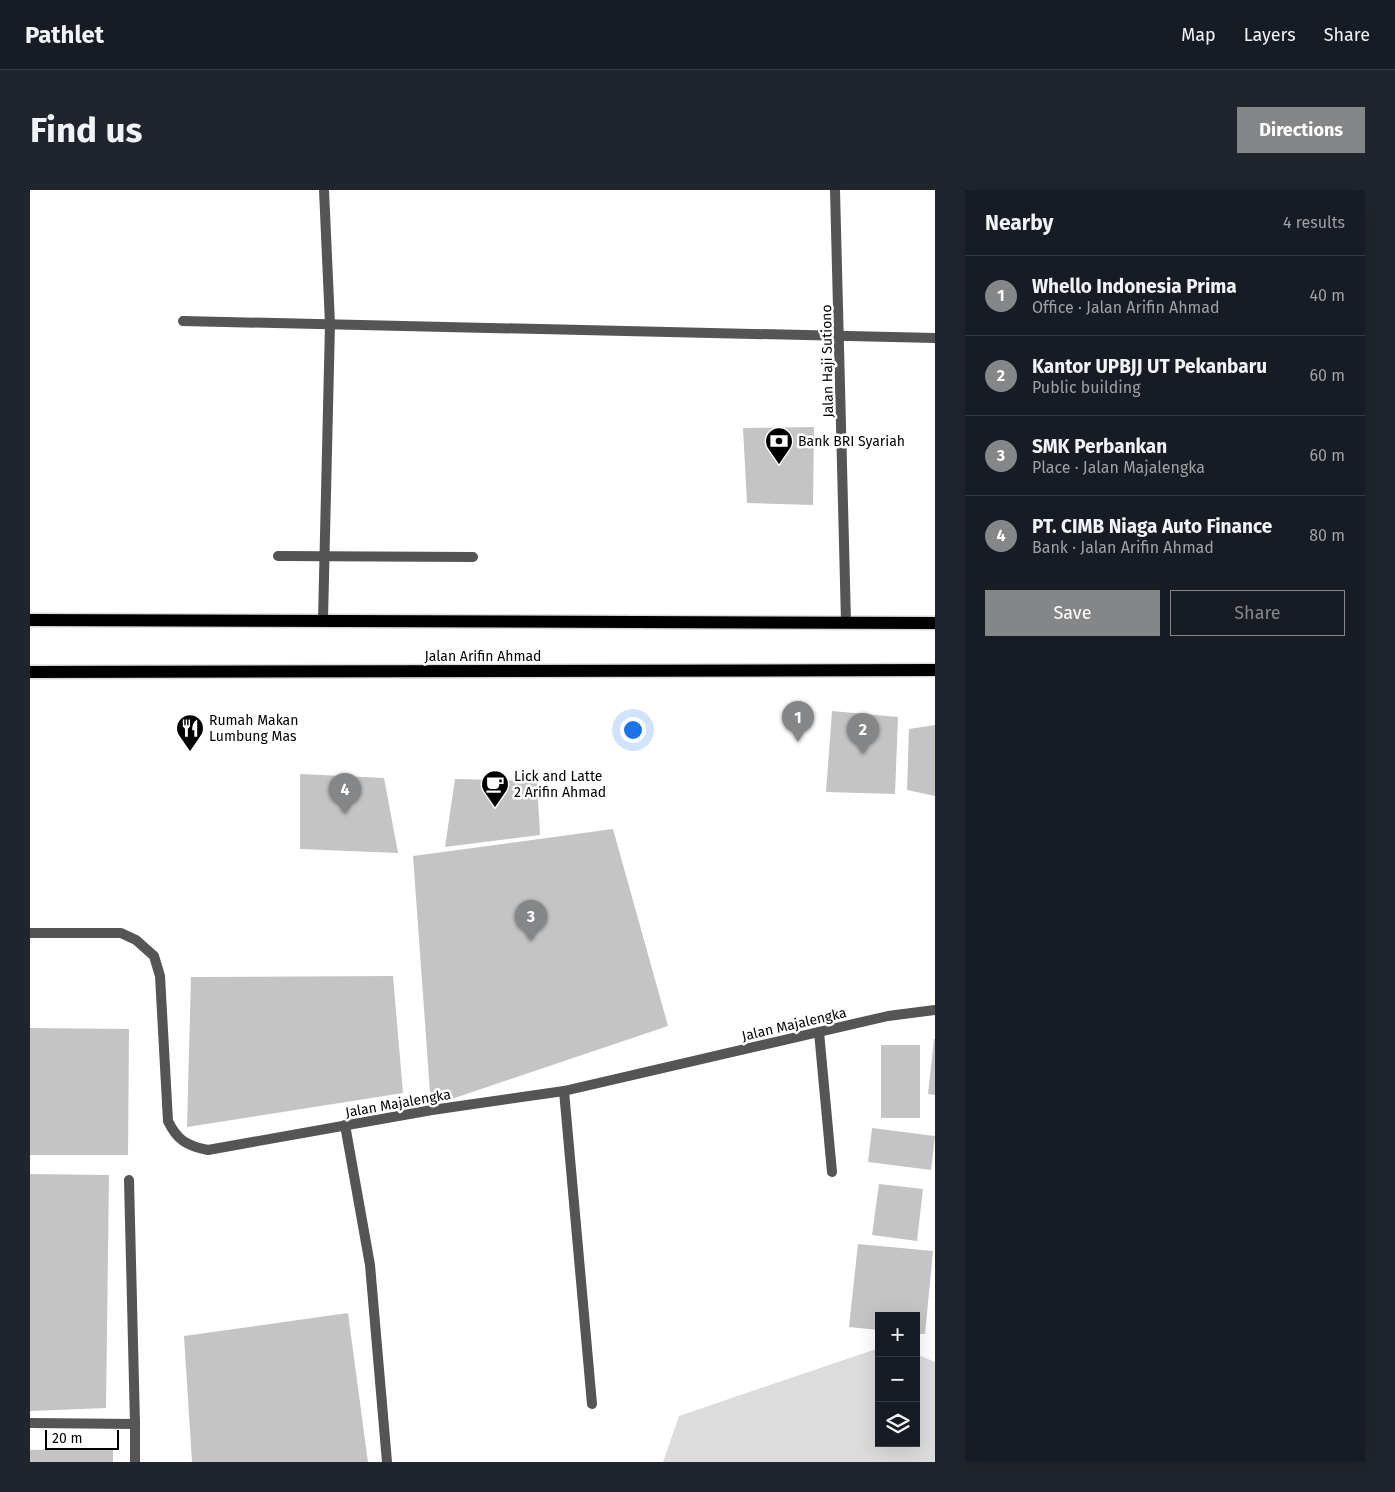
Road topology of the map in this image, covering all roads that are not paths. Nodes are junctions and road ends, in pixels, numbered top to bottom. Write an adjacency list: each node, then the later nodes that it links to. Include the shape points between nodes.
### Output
1 (324, 190): 4 (street)
2 (835, 190): 5 (street, Jalan Haji Sutiono)
3 (182, 321): 4 (street)
4 (330, 324): 5 (street); 8 (street)
5 (840, 336): 6 (street); 12 (street, Jalan Haji Sutiono)
6 (935, 338)
7 (278, 556): 8 (street)
8 (324, 557): 9 (street); 11 (street)
9 (473, 557)
10 (30, 620): 11 (main road)
11 (322, 620): 12 (main road)
12 (846, 622): 13 (main road)
13 (935, 623)
14 (935, 670): 15 (main road, Jalan Arifin Ahmad)
15 (30, 672)
16 (30, 933): 20 (street, Jalan Majalengka, via 121,933 136,940 154,956 160,976 168,1120 182,1142 208,1150)
17 (935, 1010): 18 (street, Jalan Majalengka, via 888,1016)
18 (819, 1032): 19 (street, Jalan Majalengka); 21 (street)
19 (564, 1091): 20 (street, Jalan Majalengka); 23 (street)
20 (345, 1125): 27 (street, via 370,1265)
21 (832, 1172)
22 (129, 1180): 25 (street)
23 (592, 1404)
24 (30, 1423): 25 (street)
25 (135, 1424): 26 (street)
26 (135, 1462)
27 (387, 1462)

